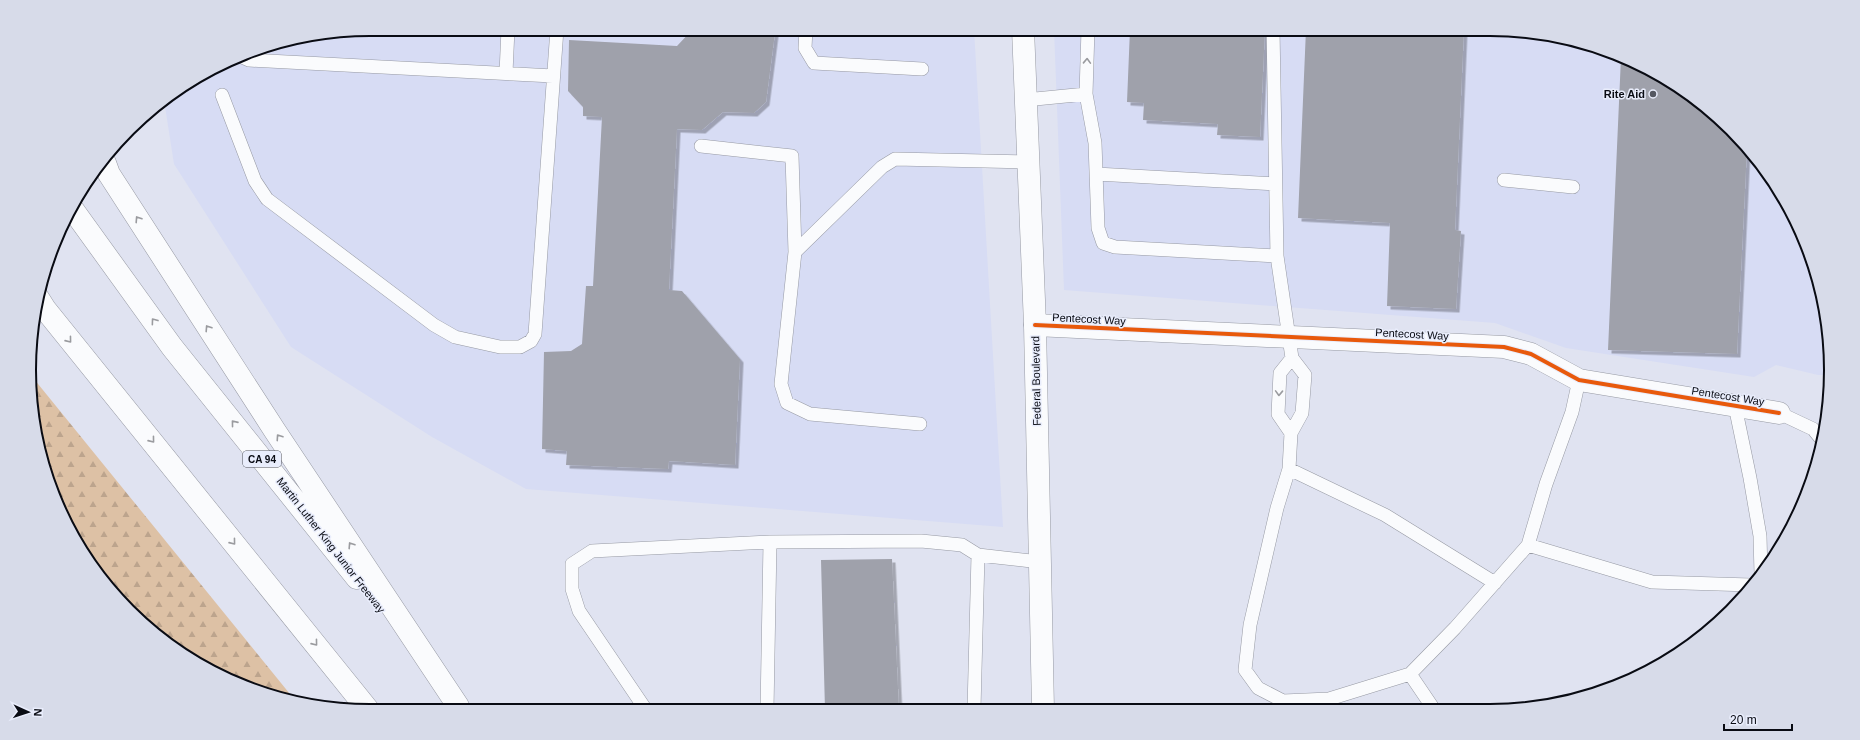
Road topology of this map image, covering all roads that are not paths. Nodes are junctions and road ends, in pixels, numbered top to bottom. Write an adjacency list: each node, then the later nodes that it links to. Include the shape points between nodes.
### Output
1 (508, 36): 9 (lane)
2 (556, 36): 10 (lane)
3 (806, 36): 8 (lane, via 806,48 814,63)
4 (1023, 36): 13 (main road, Federal Boulevard)
5 (1088, 36): 11 (lane, one-way to 5)
6 (1273, 36): 19 (lane)
7 (247, 59): 9 (lane)
8 (922, 69)
9 (506, 73): 10 (lane)
10 (553, 76): 12 (lane, via 535,334 531,341 520,347 500,347 455,337 434,325 267,198 255,181)
11 (1086, 94): 13 (lane); 17 (lane, via 1095,143)
12 (222, 95)
13 (1025, 100): 15 (main road, Federal Boulevard)
14 (701, 146): 22 (lane, via 792,156)
15 (1028, 162): 22 (lane, via 895,159 882,167); 25 (main road, Federal Boulevard)
16 (106, 166): 45 (main road, one-way to 16, via 266,418)
17 (1096, 174): 19 (lane); 23 (lane, via 1098,228 1103,243 1115,247)
18 (1504, 180): 20 (lane)
19 (1275, 184): 23 (lane)
20 (1573, 187)
21 (75, 213): 44 (main road, Martin Luther King Junior Freeway / CA 94, one-way to 21, via 172,347)
22 (795, 252): 31 (lane, via 781,384 787,403 810,414)
23 (1277, 256): 26 (lane)
24 (42, 305): 43 (main road, one-way to 43)
25 (1035, 325): 26 (main road, Pentecost Way); 38 (main road, Federal Boulevard)
26 (1290, 337): 27 (lane); 28 (main road, Pentecost Way, via 1504,347 1531,354)
27 (1292, 358): 32 (lane, via 1305,375 1302,413); 32 (lane, one-way to 32, via 1280,373 1278,414)
28 (1579, 380): 29 (main road, Pentecost Way); 36 (lane, via 1572,412 1546,484)
29 (1735, 406): 30 (main road, Pentecost Way); 39 (lane, via 1760,536)
30 (1779, 413): 33 (lane, Pentecost Way, via 1813,429)
31 (920, 424)
32 (1291, 433): 34 (lane)
33 (1818, 435)
34 (1289, 469): 40 (lane, via 1385,515); 42 (lane, via 1277,508 1250,625 1246,670 1258,688 1283,701 1329,699)
35 (770, 542): 37 (lane, via 921,541 962,545); 46 (lane, via 592,552 572,564 572,589 579,611); 47 (lane)
36 (1528, 545): 40 (lane); 41 (lane, via 1652,582)
37 (978, 555): 38 (lane); 48 (lane)
38 (1040, 562): 49 (main road, Federal Boulevard)
39 (1761, 565)
40 (1495, 582): 42 (lane)
41 (1745, 585)
42 (1410, 674): 50 (lane)
43 (364, 704)
44 (455, 704)
45 (456, 704)
46 (642, 704)
47 (767, 704)
48 (974, 704)
49 (1043, 704)
50 (1430, 704)

